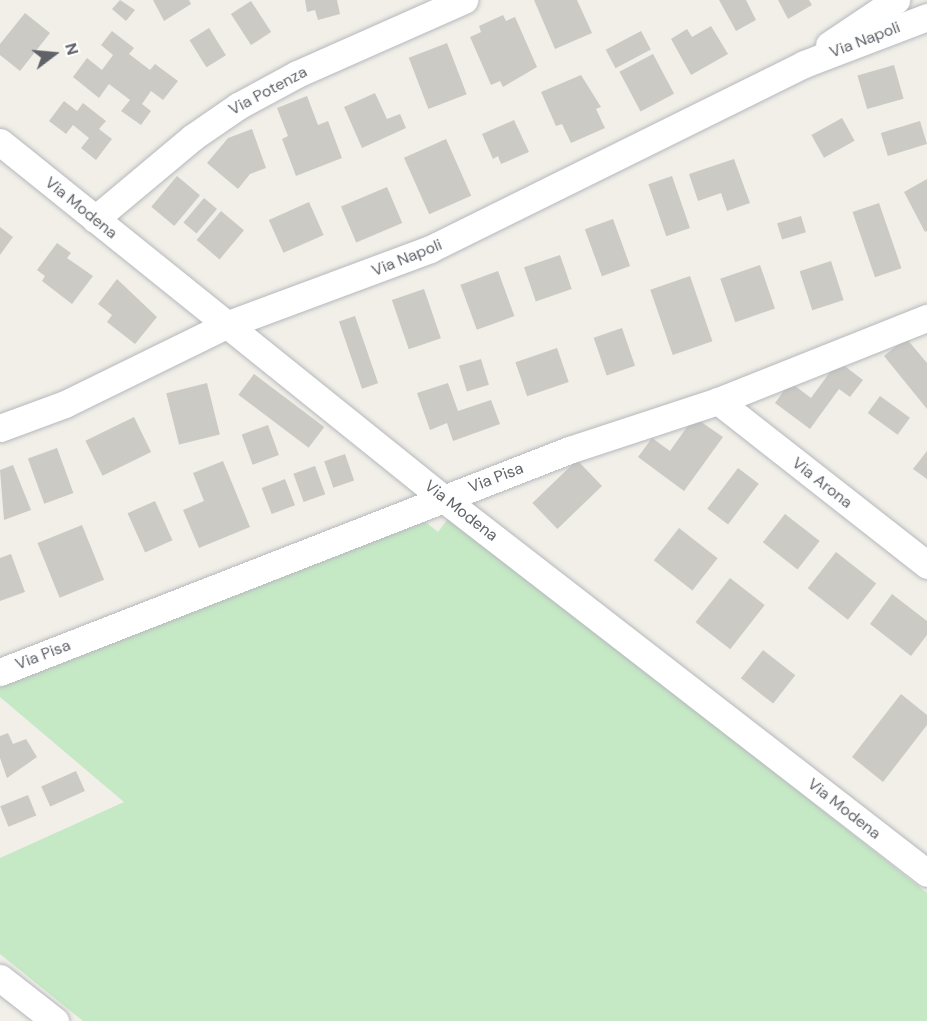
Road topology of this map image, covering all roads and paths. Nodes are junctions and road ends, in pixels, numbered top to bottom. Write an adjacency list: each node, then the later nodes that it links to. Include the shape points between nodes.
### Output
1 (464, 0): 6 (street, Via Potenza, via 297,74 238,106 192,137)
2 (896, 0): 4 (street, Via Napoli)
3 (927, 16): 4 (street, Via Napoli)
4 (804, 64): 8 (street, Via Napoli, via 430,249)
5 (0, 142): 6 (street, Via Modena)
6 (94, 219): 8 (street, Via Modena)
7 (927, 318): 9 (street, Via Pisa)
8 (226, 325): 10 (street, Via Napoli, via 66,404); 11 (street, Via Modena)
9 (718, 401): 11 (street, Via Pisa, via 569,450); 12 (street, Via Arona)
10 (0, 428)
11 (444, 499): 13 (street, Via Pisa); 14 (street, Via Modena)
12 (927, 565)
13 (0, 672)
14 (927, 873)
15 (0, 978): 16 (street)
16 (55, 1021)

